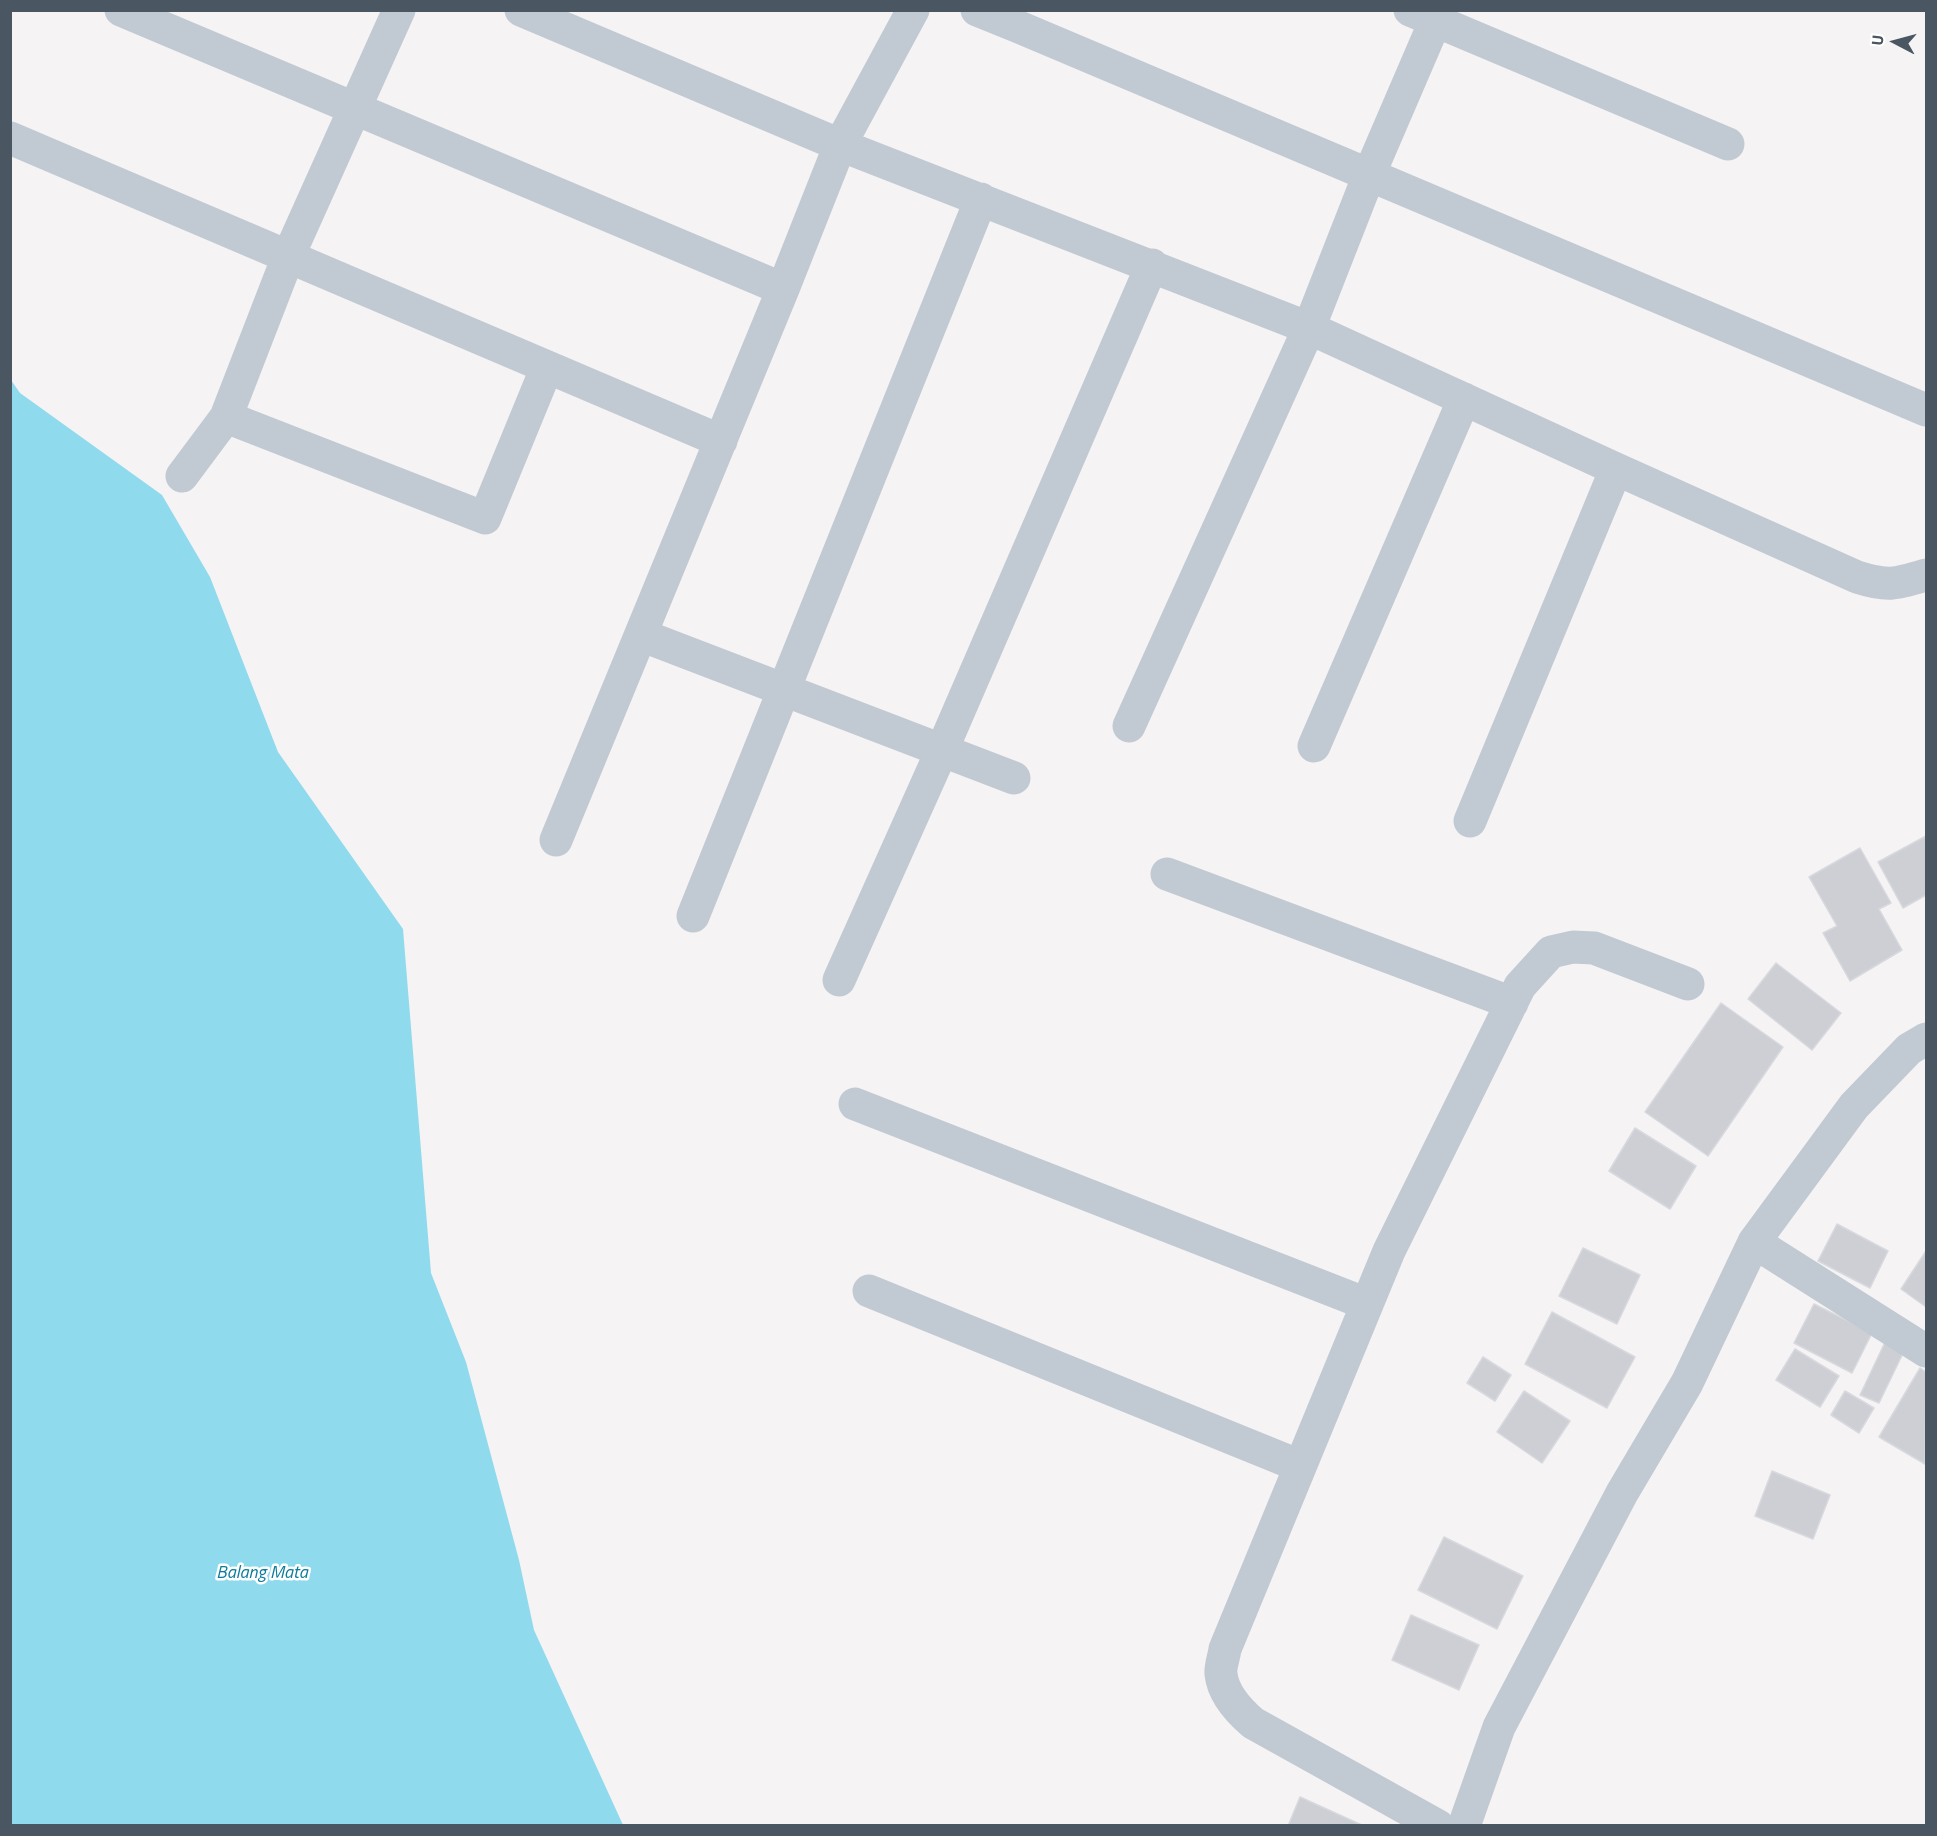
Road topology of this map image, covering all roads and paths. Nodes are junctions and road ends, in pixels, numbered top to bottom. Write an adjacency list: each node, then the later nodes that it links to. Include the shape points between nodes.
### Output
1 (121, 10): 7 (street)
2 (399, 10): 7 (street)
3 (521, 10): 10 (street)
4 (913, 10): 10 (street)
5 (977, 10): 11 (street)
6 (1429, 14): 9 (street); 11 (street)
7 (354, 108): 13 (street); 15 (street)
8 (10, 138): 13 (street)
9 (1728, 144)
10 (840, 145): 12 (street); 15 (street)
11 (1369, 175): 16 (street); 19 (street)
12 (981, 199): 14 (street); 26 (street)
13 (288, 257): 17 (street); 20 (street)
14 (1152, 265): 16 (street); 29 (street)
15 (783, 289): 21 (street)
16 (1309, 328): 18 (street); 27 (street)
17 (547, 367): 20 (street, via 485,518); 21 (street)
18 (1464, 399): 22 (street); 28 (street)
19 (1926, 410)
20 (226, 417): 23 (street)
21 (721, 441): 25 (street)
22 (1616, 469): 24 (street, via 1857,577 1892,584); 31 (street)
23 (182, 477)
24 (1926, 575)
25 (641, 634): 26 (street); 32 (street)
26 (785, 689): 29 (street); 34 (street)
27 (1130, 726)
28 (1314, 746)
29 (942, 750): 30 (street); 35 (street)
30 (1014, 778)
31 (1470, 822)
32 (556, 840)
33 (1167, 874): 37 (street)
34 (693, 916)
35 (839, 980)
36 (1688, 984): 37 (street, via 1594,948 1573,947 1551,952 1520,986)
37 (1512, 1003): 42 (street, via 1389,1251)
38 (1926, 1039): 40 (street, via 1909,1049 1854,1106)
39 (855, 1104): 42 (street)
40 (1754, 1242): 43 (street); 46 (street, via 1687,1383 1622,1492 1498,1727)
41 (869, 1291): 44 (street)
42 (1367, 1304): 44 (street)
43 (1926, 1351)
44 (1300, 1466): 45 (street, via 1225,1649 1221,1674 1229,1695 1253,1723)
45 (1438, 1826)
46 (1464, 1826)

